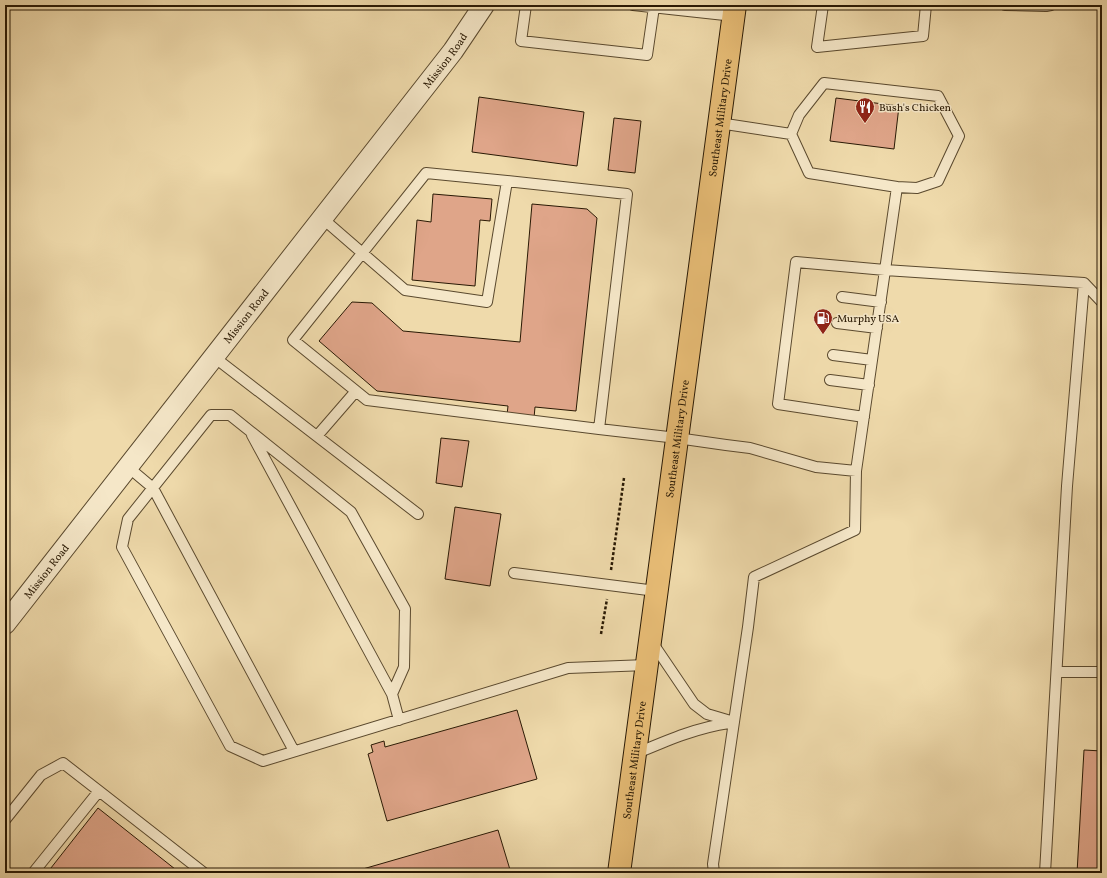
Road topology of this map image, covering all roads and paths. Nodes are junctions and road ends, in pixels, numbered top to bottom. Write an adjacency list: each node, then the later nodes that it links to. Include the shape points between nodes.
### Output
1 (484, 5): 14 (street, Mission Road, via 453,51)
2 (526, 5): 8 (lane, via 521,41 647,55)
3 (633, 5): 8 (lane)
4 (824, 5): 5 (lane, via 817,47 923,36)
5 (926, 5)
6 (1005, 5): 7 (lane)
7 (1051, 5)
8 (654, 7): 9 (lane)
9 (734, 10): 10 (main road, Southeast Military Drive)
10 (719, 123): 11 (lane); 33 (main road, Southeast Military Drive)
11 (791, 134): 13 (lane, via 809,174); 13 (lane, via 799,115 824,83 938,96 959,136 938,181 917,188)
12 (507, 181): 15 (lane, via 426,173); 15 (lane, via 487,302 405,290); 30 (lane, via 627,194)
13 (896, 187): 16 (lane)
14 (322, 218): 15 (lane); 24 (street, Mission Road)
15 (362, 253): 28 (lane, via 293,340)
16 (885, 270): 17 (lane); 19 (lane); 29 (lane, via 796,262 797,292 794,317 786,374 778,404)
17 (1084, 283): 20 (lane); 46 (lane, via 1067,486)
18 (842, 297): 19 (lane)
19 (880, 302): 22 (lane)
20 (1102, 302)
21 (838, 323): 22 (lane)
22 (877, 328): 25 (lane)
23 (833, 355): 25 (lane)
24 (214, 357): 32 (lane); 34 (street, Mission Road)
25 (872, 360): 27 (lane)
26 (830, 380): 27 (lane)
27 (869, 385): 29 (lane)
28 (356, 391): 30 (lane, via 367,400); 32 (lane)
29 (864, 417): 35 (lane)
30 (599, 429): 33 (lane)
31 (250, 431): 37 (lane, via 230,415 211,416); 48 (lane); 48 (lane, via 351,512 405,609 404,667)
32 (317, 436): 38 (lane)
33 (677, 438): 35 (lane, via 750,448 816,467); 41 (main road, Southeast Military Drive)
34 (128, 467): 37 (lane); 42 (street, Mission Road)
35 (856, 472): 50 (lane, via 855,530 754,577)
36 (624, 478): 40 (path)
37 (153, 488): 51 (lane); 51 (lane, via 128,519 122,547 230,746 263,761)
38 (418, 514)
39 (514, 573): 40 (lane)
40 (609, 585): 41 (lane); 43 (path)
41 (656, 592): 44 (main road, Southeast Military Drive)
42 (5, 624)
43 (601, 634)
44 (650, 639): 45 (main road, Southeast Military Drive); 50 (lane, via 694,704 707,714)
45 (646, 664): 49 (lane, via 568,668); 52 (main road, Southeast Military Drive)
46 (1057, 672): 47 (lane); 59 (lane)
47 (1102, 672)
48 (392, 694): 49 (lane)
49 (399, 720): 51 (lane)
50 (734, 722): 52 (lane, via 689,732); 58 (lane, via 713,864)
51 (294, 751)
52 (635, 754): 57 (main road, Southeast Military Drive)
53 (99, 791): 54 (lane, via 64,763 41,774); 55 (lane); 56 (lane)
54 (5, 820)
55 (33, 873)
56 (204, 873)
57 (618, 873)
58 (714, 873)
59 (1045, 873)

